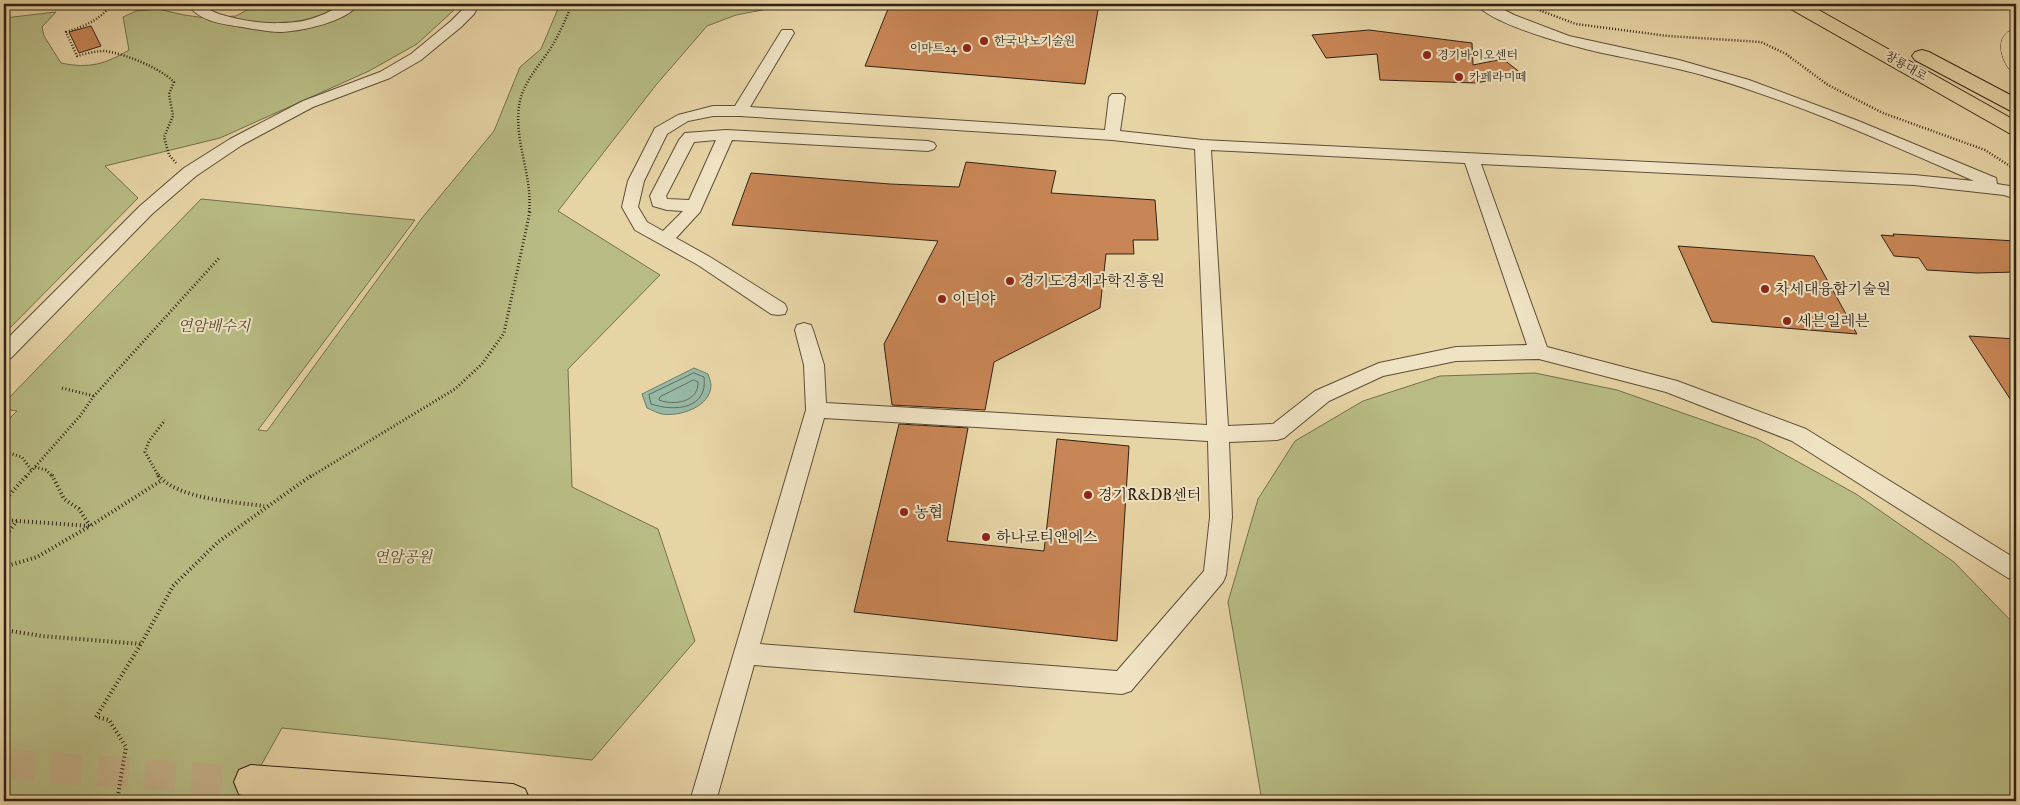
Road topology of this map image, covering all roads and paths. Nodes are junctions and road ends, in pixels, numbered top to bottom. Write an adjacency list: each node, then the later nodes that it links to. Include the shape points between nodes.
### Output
1 (112, 4): 25 (path, via 90,24 66,32 77,56 102,51 119,54 166,74 174,82 169,94 173,116 164,137 169,155 176,164)
2 (194, 4): 3 (lane, via 197,9 224,20 269,28 317,21)
3 (352, 4)
4 (472, 4): 25 (lane, via 456,24 416,57 385,74 308,104 236,142)
5 (572, 4): 44 (path, via 556,40 528,79 519,104 518,123 531,197 529,217 504,333 494,350 471,378 455,389)
6 (1483, 4): 26 (lane, via 1540,30 1576,42 1706,72 1786,98 1851,122)
7 (1523, 4): 24 (path, via 1576,24 1668,36 1761,42 1786,54 1828,85 1883,113 1985,150)
8 (1795, 4): 17 (main road, 창룡대로)
9 (1824, 4): 14 (main road, 창룡대로)
10 (787, 33): 15 (lane)
11 (2016, 34): 12 (highway, via 2009,47)
12 (2016, 65)
13 (1117, 97): 19 (lane)
14 (2016, 106)
15 (740, 111): 16 (lane); 28 (lane, via 713,111 683,118 661,131 636,181 630,207 641,226)
16 (904, 122): 19 (lane); 20 (lane)
17 (2016, 129)
18 (726, 135): 20 (lane); 27 (lane); 27 (lane, via 691,136 686,140 658,196 659,202)
19 (1112, 135): 21 (lane)
20 (895, 144): 22 (lane)
21 (1203, 145): 23 (lane); 38 (lane)
22 (928, 146)
23 (1471, 158): 26 (lane, via 1914,180); 32 (lane)
24 (2016, 170)
25 (190, 172): 33 (lane, via 146,210)
26 (2012, 192)
27 (695, 206): 28 (lane)
28 (665, 239): 30 (lane)
29 (220, 257): 35 (path)
30 (778, 309)
31 (804, 330): 36 (lane, via 814,365)
32 (1539, 352): 38 (lane, via 1456,354 1380,370 1322,396 1277,432); 50 (lane, via 1670,386 1799,434)
33 (4, 353)
34 (62, 388): 35 (path)
35 (94, 396): 40 (path)
36 (816, 410): 38 (lane); 53 (lane)
37 (165, 420): 42 (path, via 145,452)
38 (1218, 434): 53 (lane, via 1221,517 1215,575 1122,683)
39 (4, 455): 41 (path, via 6,452 16,453 24,458)
40 (35, 467): 41 (path); 47 (path, via 53,476 64,499 79,509)
41 (32, 471): 43 (path)
42 (162, 480): 44 (path, via 172,488 209,498); 47 (path)
43 (4, 501)
44 (265, 506): 52 (path, via 218,542 173,586)
45 (4, 520): 46 (path)
46 (17, 521): 47 (path); 48 (path)
47 (90, 526): 49 (path, via 37,557)
48 (4, 537)
49 (4, 567)
50 (2016, 571)
51 (4, 630): 52 (path)
52 (141, 644): 55 (path, via 96,717 109,720 126,747)
53 (747, 654): 57 (lane)
54 (252, 782): 56 (main road)
55 (117, 801)
56 (513, 801)
57 (703, 801)

